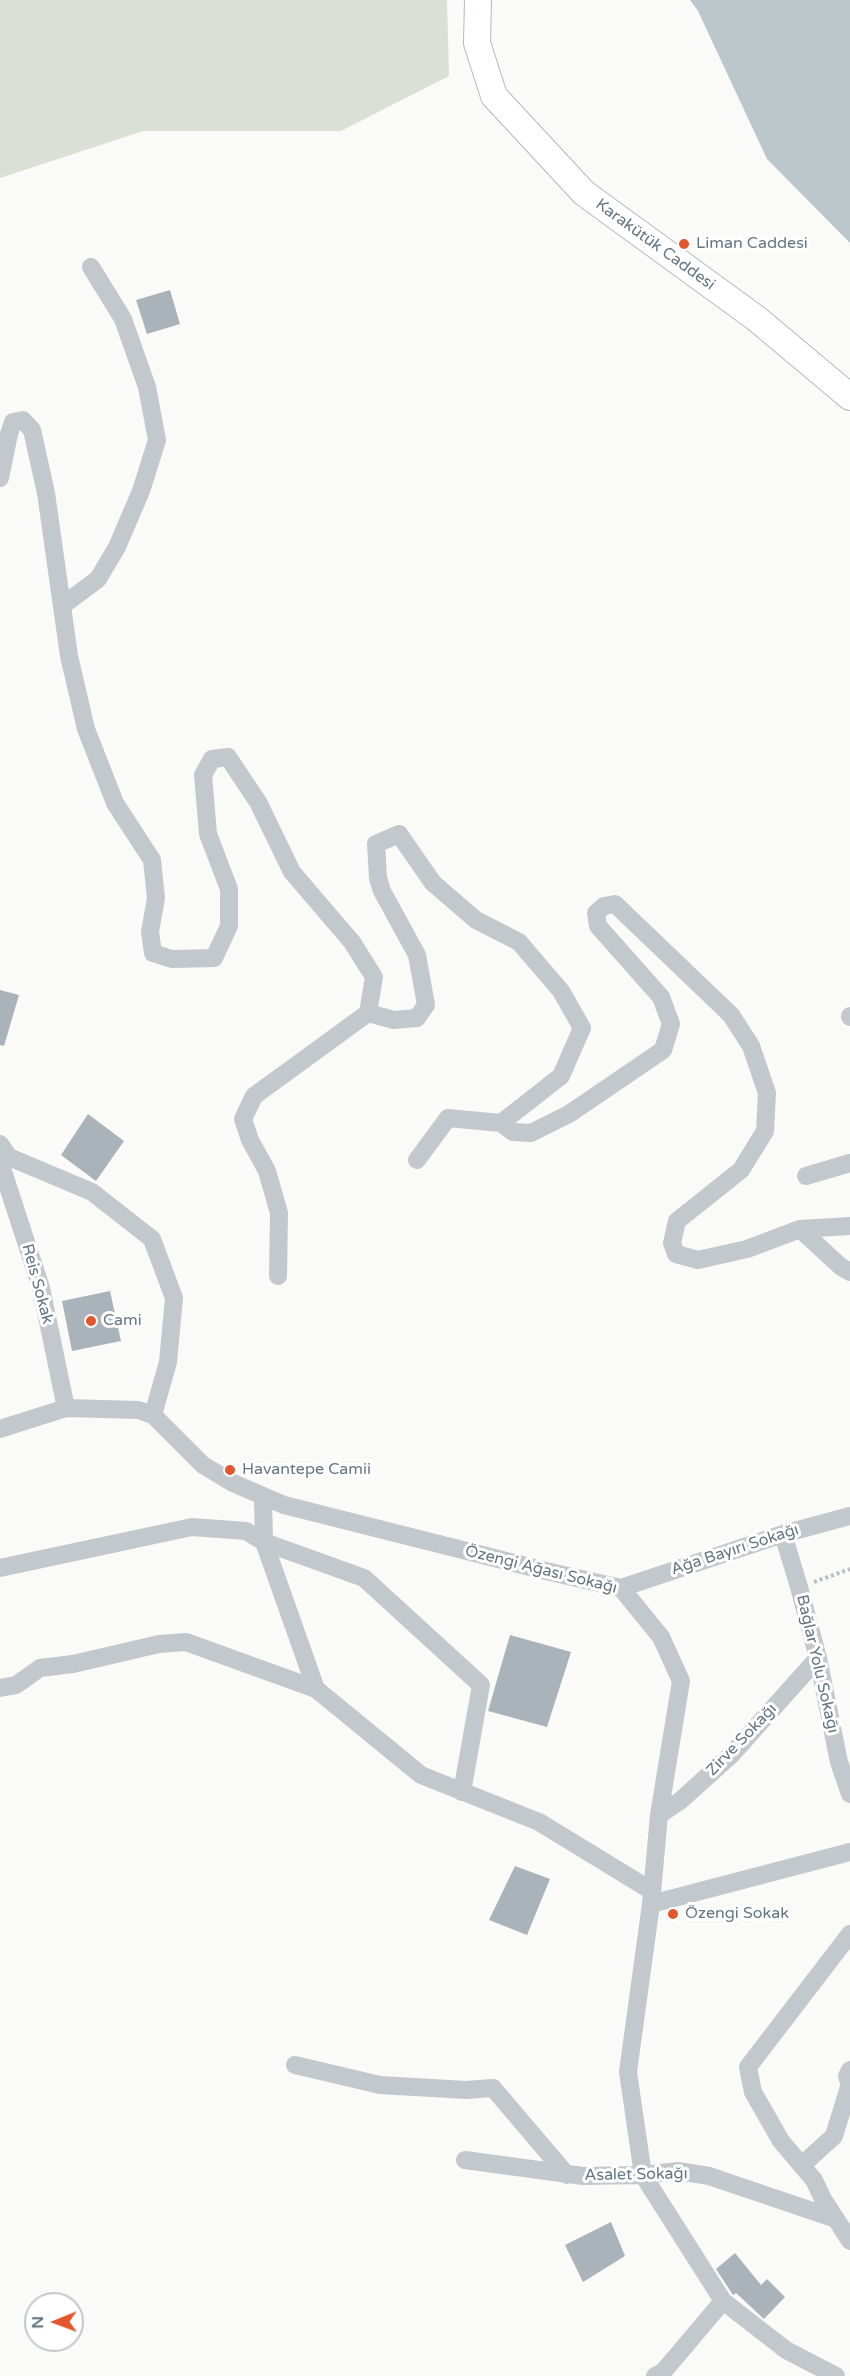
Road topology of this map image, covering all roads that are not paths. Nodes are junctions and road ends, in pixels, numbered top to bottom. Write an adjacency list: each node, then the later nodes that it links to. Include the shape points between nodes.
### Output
1 (478, 0): 3 (main road, Karakütük Caddesi, via 477,43 494,96 584,193 757,319)
2 (92, 267): 5 (street, via 123,319 147,387 157,440 117,547 98,579)
3 (850, 397)
4 (0, 478): 5 (street, via 13,422 22,420 32,429 46,493)
5 (62, 606): 6 (street, via 86,729 115,803 152,860 156,898 150,932 153,953 172,959 214,958 228,926 229,889 208,834 203,775 212,759 228,757 258,801 292,872 352,942 374,977)
6 (368, 1013): 7 (street, via 394,1020 417,1018 426,1005 417,955 378,878 375,844 399,834 433,883 476,920 519,942 561,991 582,1028 561,1076); 15 (street, via 254,1096 243,1119 267,1171 279,1213)
7 (501, 1123): 9 (street, via 448,1118); 13 (street, via 513,1132 531,1133 569,1113 663,1050 671,1024 661,997 598,926 596,913 615,904 731,1015 751,1046 767,1093 765,1131 741,1170 677,1221 672,1243 676,1254 698,1260 747,1249)
8 (2, 1156): 16 (street, Reis Sokak, via 41,1288); 17 (street, via 92,1191 152,1239 174,1298 168,1362)
9 (417, 1160)
10 (850, 1163): 11 (street)
11 (806, 1176)
12 (850, 1226): 13 (street)
13 (800, 1229): 14 (street)
14 (850, 1272)
15 (278, 1276)
16 (66, 1408): 17 (street); 18 (street)
17 (153, 1414): 19 (street, Özengi Ağası Sokağı, via 203,1465)
18 (0, 1429)
19 (263, 1497): 22 (street); 24 (street, Özengi Ağası Sokağı)
20 (850, 1516): 21 (street, Ağa Bayırı Sokağı)
21 (783, 1534): 24 (street, Ağa Bayırı Sokağı); 25 (street, Bağlar Yolu Sokağı)
22 (264, 1542): 23 (street, via 246,1531 192,1527); 27 (street); 28 (street, via 364,1578 481,1685)
23 (0, 1569)
24 (621, 1588): 30 (street, Özengi Ağası Sokağı, via 661,1637 681,1682)
25 (818, 1658): 29 (street, Bağlar Yolu Sokağı, via 839,1762); 30 (street, Zirve Sokağı, via 732,1754)
26 (0, 1688): 27 (street, via 16,1685 40,1668 186,1642)
27 (316, 1689): 28 (street, via 421,1775)
28 (462, 1792): 32 (street, via 539,1822)
29 (850, 1794)
30 (659, 1815): 32 (street, Özengi Ağası Sokağı)
31 (850, 1852): 32 (street)
32 (652, 1898): 39 (street, Özengi Ağası Sokağı, via 628,2072)
33 (850, 1934): 37 (street, via 748,2067 753,2092 781,2141)
34 (295, 2065): 38 (street, via 380,2085 493,2088)
35 (850, 2081): 37 (street, via 834,2136)
36 (465, 2160): 38 (street, Asalet Sokağı)
37 (802, 2165): 40 (street)
38 (567, 2175): 39 (street, Asalet Sokağı)
39 (643, 2175): 40 (street, Asalet Sokağı, via 678,2171 709,2175); 42 (street)
40 (836, 2219): 41 (street)
41 (850, 2241)
42 (723, 2301): 43 (street); 44 (street, via 786,2350)
43 (662, 2375)
44 (836, 2376)

